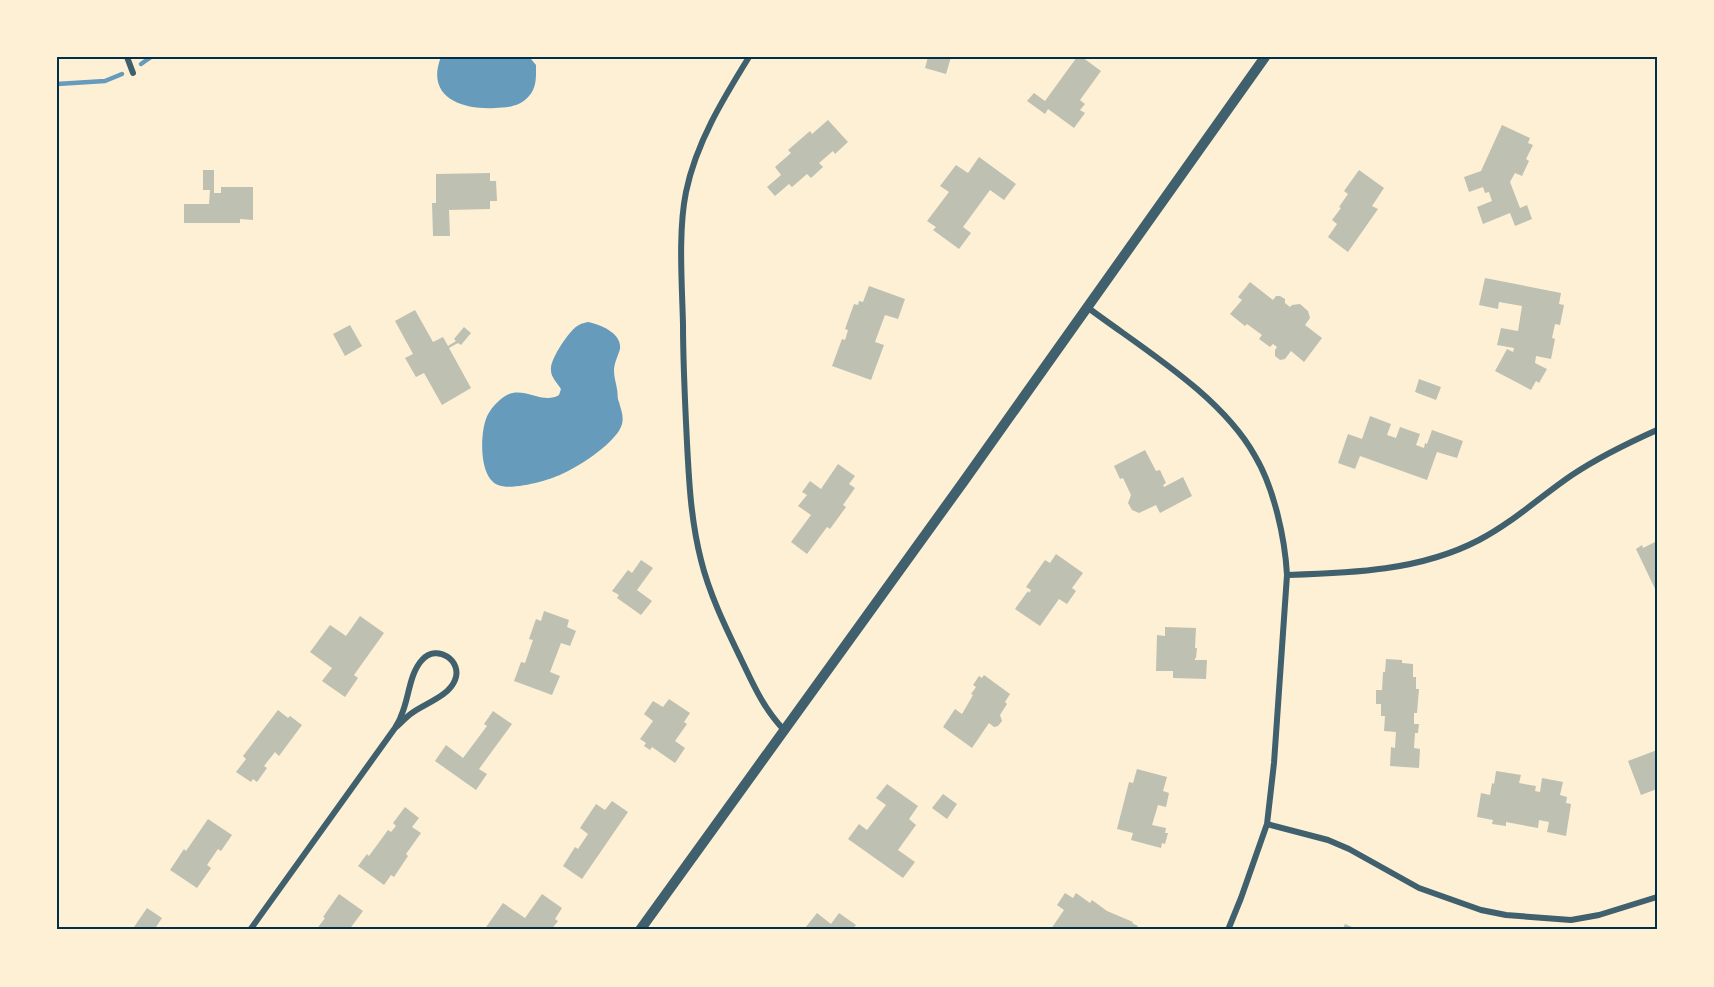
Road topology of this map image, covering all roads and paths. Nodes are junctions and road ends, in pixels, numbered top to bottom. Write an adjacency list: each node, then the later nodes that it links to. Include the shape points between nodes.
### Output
1 (128, 57): 4 (street)
2 (749, 57): 9 (street, via 705,135 689,177 682,259 683,373 689,484 701,562 761,702)
3 (1265, 57): 5 (street)
4 (134, 73)
5 (1087, 307): 7 (street, via 1197,389 1233,425 1255,456 1268,486 1280,522); 9 (street)
6 (1657, 429): 7 (street, via 1594,461 1479,540 1454,551 1384,568)
7 (1287, 575): 10 (street)
8 (395, 728): 8 (street, via 452,686 456,670 447,656 429,653 419,663); 12 (street)
9 (784, 730): 13 (street)
10 (1267, 824): 11 (street, via 1328,840 1419,888 1506,915 1571,920); 14 (street)
11 (1657, 897)
12 (250, 930)
13 (640, 930)
14 (1228, 930)

